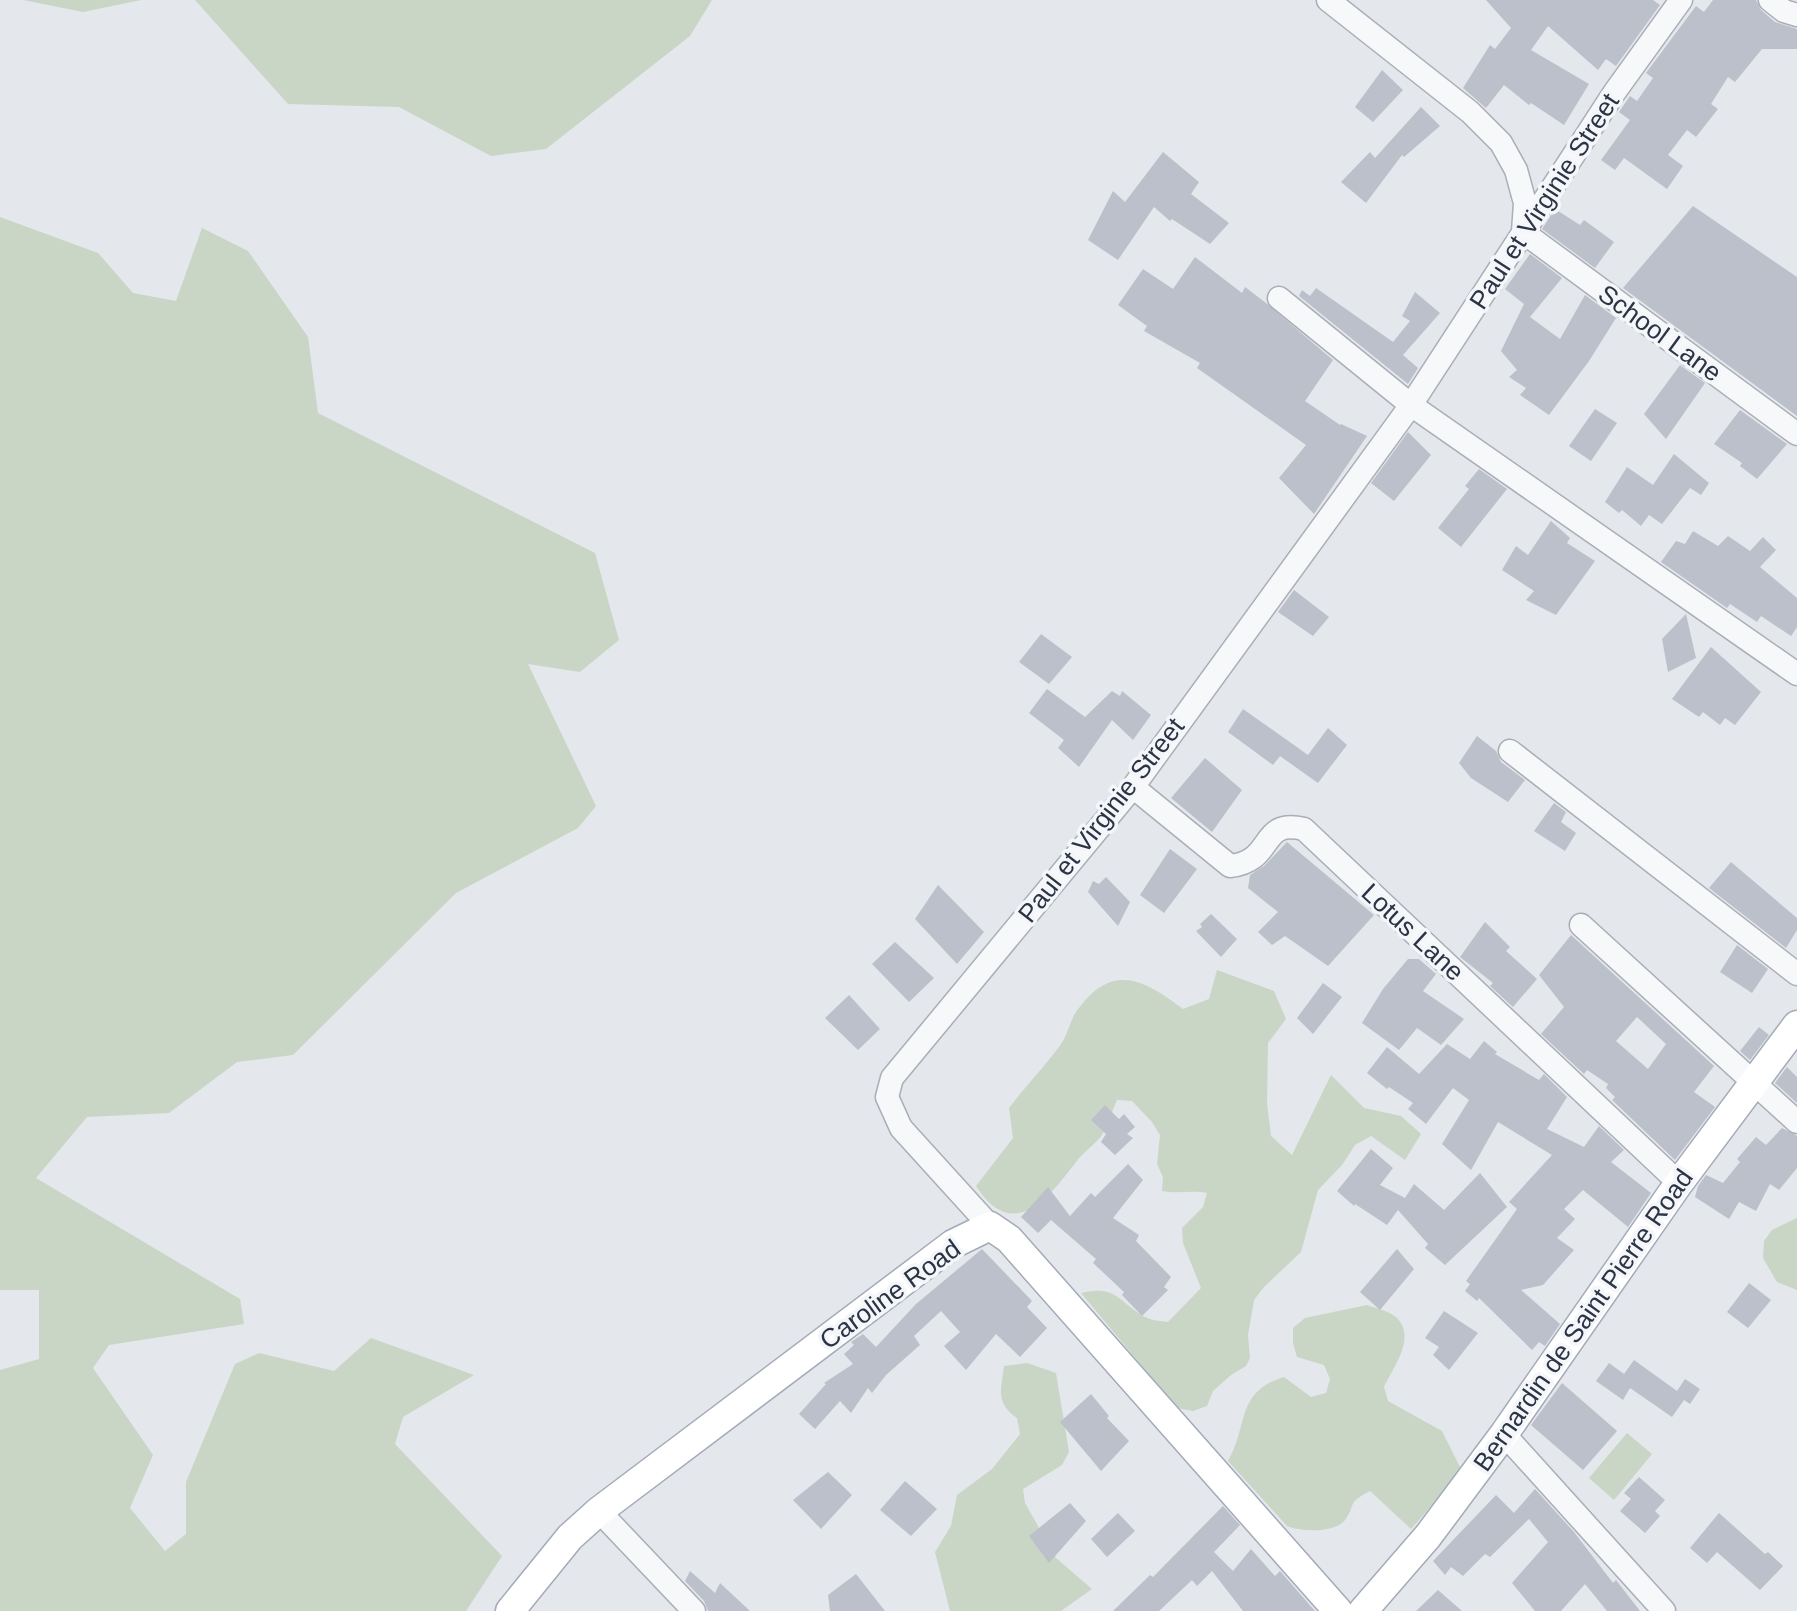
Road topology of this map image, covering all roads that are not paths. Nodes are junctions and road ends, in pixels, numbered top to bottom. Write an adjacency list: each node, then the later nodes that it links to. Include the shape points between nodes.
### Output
1 (1328, 0): 5 (street, via 1470,112 1501,143 1525,203)
2 (1681, 0): 5 (street, Paul et Virginie Street)
3 (1770, 0): 4 (street)
4 (1797, 15)
5 (1523, 232): 7 (street, Paul et Virginie Street); 8 (street, School Lane)
6 (1279, 298): 7 (street)
7 (1411, 405): 9 (street); 11 (street, Paul et Virginie Street)
8 (1796, 432)
9 (1797, 674)
10 (1510, 751): 13 (street)
11 (1133, 787): 17 (street, Lotus Lane, via 1230,866 1259,854 1274,831 1304,829); 18 (street, Paul et Virginie Street, via 892,1078 887,1097 901,1128)
12 (1581, 925): 15 (street)
13 (1797, 974)
14 (1797, 1025): 15 (main road, Bernardin de Saint Pierre Road)
15 (1755, 1081): 16 (street); 17 (main road, Bernardin de Saint Pierre Road)
16 (1797, 1122)
17 (1679, 1183): 19 (main road, Bernardin de Saint Pierre Road)
18 (990, 1226): 20 (main road, Caroline Road, via 953,1244); 23 (main road, Caroline Road, via 1009,1239)
19 (1504, 1434): 24 (main road, Bernardin de Saint Pierre Road, via 1428,1536); 25 (street)
20 (599, 1511): 21 (main road, Caroline Road, via 570,1537); 22 (street)
21 (510, 1611)
22 (694, 1611)
23 (1338, 1611)
24 (1363, 1611)
25 (1664, 1611)

